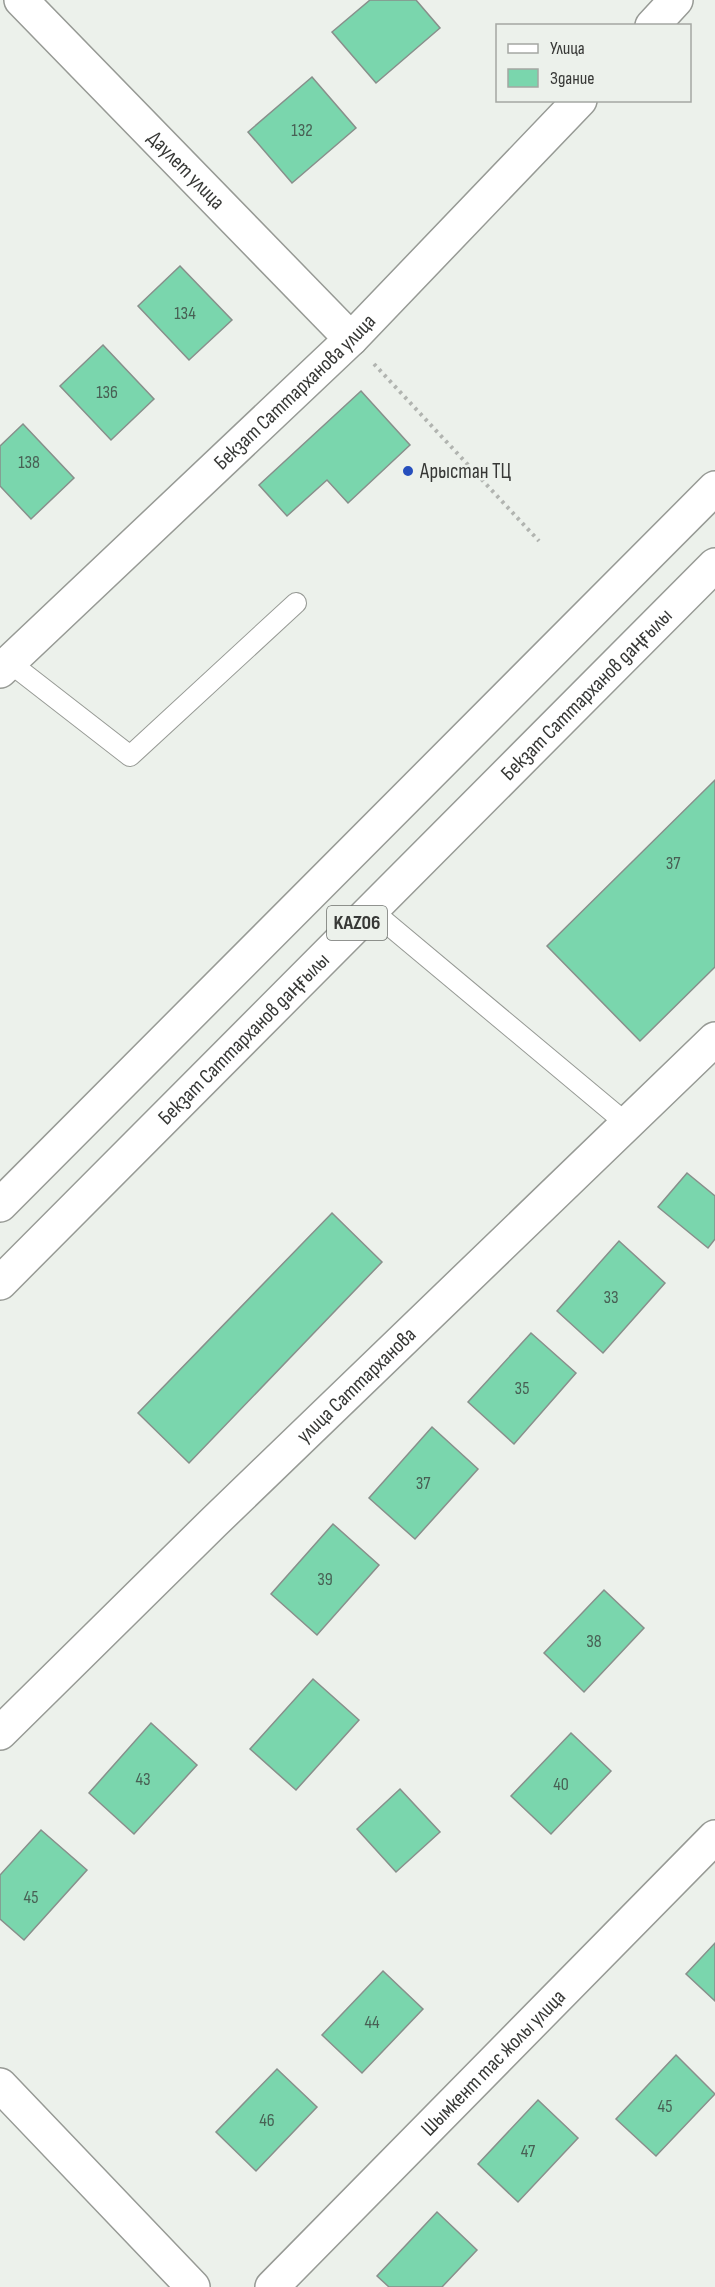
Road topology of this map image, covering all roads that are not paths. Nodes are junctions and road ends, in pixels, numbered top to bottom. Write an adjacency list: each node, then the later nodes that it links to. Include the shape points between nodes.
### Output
1 (21, 0): 5 (street, Даулет улица)
2 (676, 0): 3 (street)
3 (653, 24)
4 (578, 102): 5 (street, Бекзат Саттарханова улица)
5 (351, 339): 9 (street, Бекзат Саттарханова улица)
6 (715, 488): 13 (street, KАZ06)
7 (715, 565): 10 (street, Бекзат Саттарханов даңғылы / KАZ06)
8 (296, 603): 9 (lane, via 130,756)
9 (5, 667)
10 (371, 910): 12 (lane); 14 (street, Бекзат Саттарханов даңғылы / KАZ06)
11 (715, 1039): 12 (street, улица Саттарханова)
12 (627, 1124): 15 (street, улица Саттарханова)
13 (0, 1205)
14 (0, 1283)
15 (0, 1733)
16 (715, 1837): 19 (street, Шымкент тас жолы улица)
17 (0, 2085): 18 (street)
18 (193, 2287)
19 (272, 2287)

